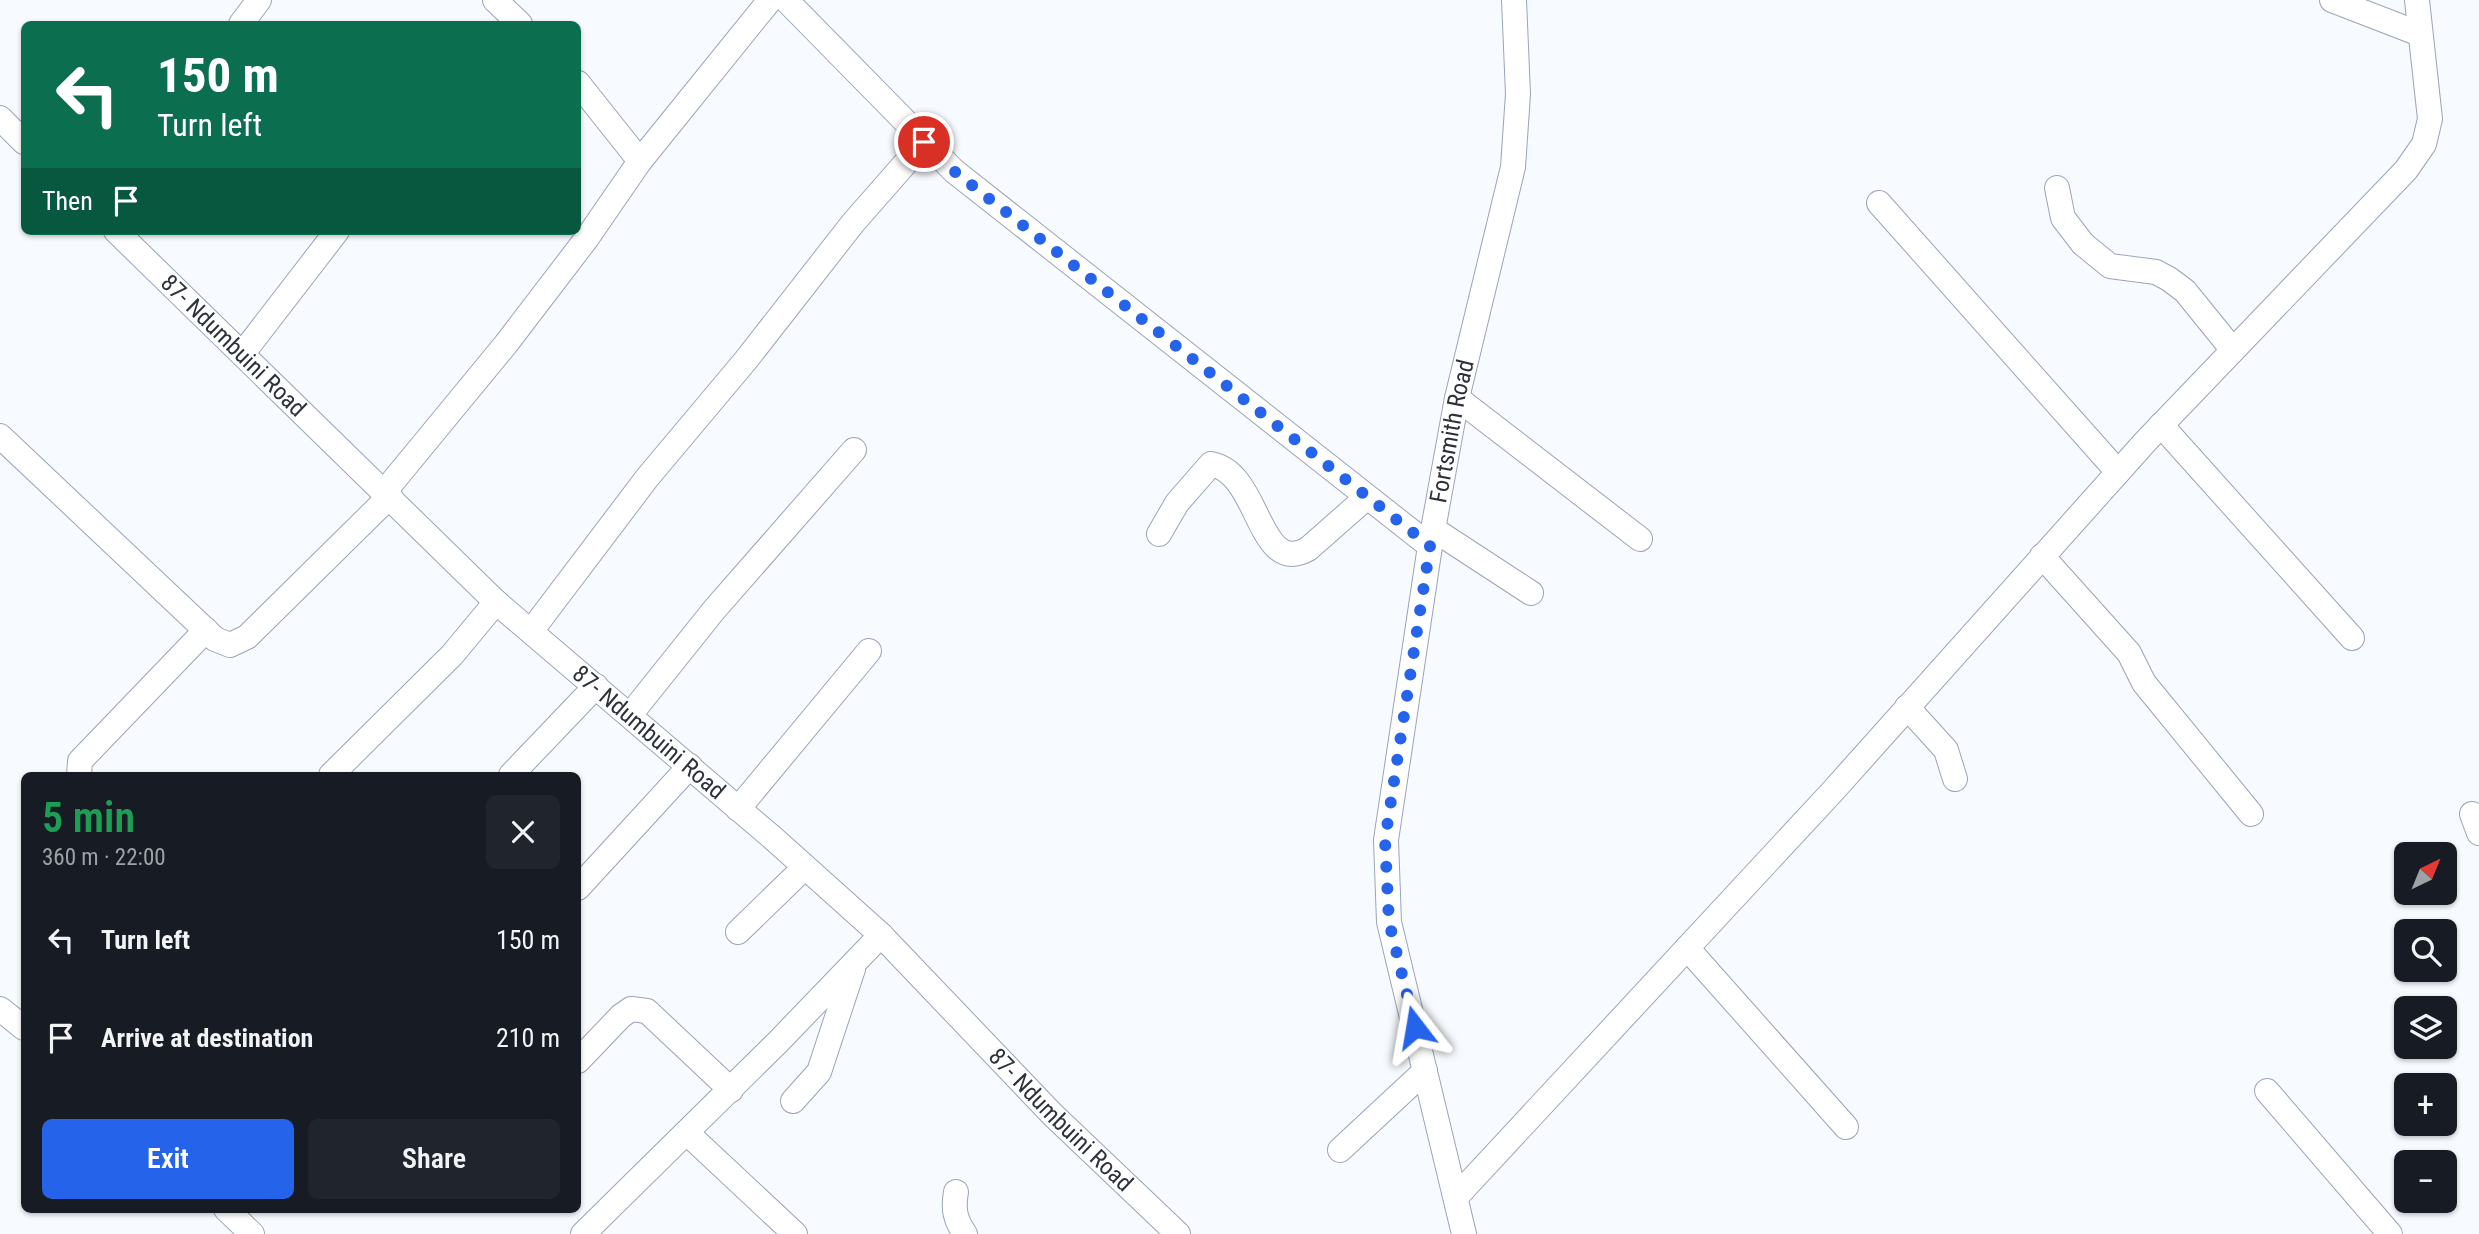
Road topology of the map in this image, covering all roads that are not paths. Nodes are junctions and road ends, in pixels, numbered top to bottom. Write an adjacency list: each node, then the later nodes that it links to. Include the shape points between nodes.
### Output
1 (259, 0): 7 (street)
2 (770, 0): 13 (street)
3 (786, 0): 12 (street)
4 (1514, 0): 20 (street, Fortsmith Road, via 1518,94 1513,167)
5 (2332, 0): 8 (street)
6 (2417, 0): 8 (street)
7 (243, 21)
8 (2420, 34): 18 (street, via 2430,109 2424,144 2406,170)
9 (581, 87): 13 (street)
10 (0, 118): 11 (street)
11 (21, 139)
12 (924, 142): 26 (street, via 954,171); 34 (street, via 647,478)
13 (640, 161): 25 (street, via 506,345)
14 (2057, 188): 18 (street, via 2063,218 2083,244 2110,266 2155,272 2169,279 2185,291)
15 (1880, 203): 24 (street)
16 (120, 235): 19 (street, 87- Ndumbuini Road)
17 (334, 235): 19 (street)
18 (2232, 349): 21 (street)
19 (243, 353): 25 (street, 87- Ndumbuini Road)
20 (1457, 398): 28 (street, Fortsmith Road); 29 (street)
21 (2161, 425): 24 (street); 35 (street)
22 (0, 436): 33 (street)
23 (855, 450): 39 (street, via 713,610)
24 (2118, 472): 30 (street)
25 (388, 493): 32 (street, 87- Ndumbuini Road); 33 (street, via 238,643 223,644)
26 (1366, 498): 27 (street, via 1308,549 1287,555 1259,523 1242,485 1211,464 1177,503); 28 (street)
27 (1159, 534)
28 (1432, 538): 31 (street); 56 (street, Fortsmith Road, via 1385,840 1389,922)
29 (1640, 539)
30 (2042, 556): 38 (street); 46 (street, via 2129,653 2144,683)
31 (1531, 593)
32 (496, 602): 34 (street, 87- Ndumbuini Road); 42 (street, via 453,655)
33 (206, 630): 41 (street, via 80,761)
34 (532, 630): 37 (street, 87- Ndumbuini Road)
35 (2352, 638)
36 (869, 651): 45 (street)
37 (596, 686): 39 (street, 87- Ndumbuini Road); 43 (street)
38 (1907, 707): 44 (street, via 1946,750); 51 (street)
39 (630, 715): 40 (street, 87- Ndumbuini Road)
40 (690, 766): 45 (street, 87- Ndumbuini Road); 48 (street)
41 (79, 772)
42 (334, 772)
43 (514, 772)
44 (1955, 779)
45 (738, 809): 47 (street, 87- Ndumbuini Road)
46 (2251, 814)
47 (806, 867): 49 (street); 50 (street, 87- Ndumbuini Road)
48 (581, 885)
49 (738, 932)
50 (881, 935): 52 (street); 66 (street, 87- Ndumbuini Road)
51 (1687, 948): 60 (street); 64 (street)
52 (855, 962): 57 (street); 59 (street, via 819,1072)
53 (0, 1009): 54 (street)
54 (21, 1026)
55 (581, 1058): 57 (street, via 621,1016 631,1009 647,1011)
56 (1425, 1071): 62 (street); 64 (street, Fortsmith Road)
57 (731, 1090): 61 (street)
58 (2267, 1091): 72 (street)
59 (793, 1101)
60 (1846, 1128)
61 (687, 1133): 68 (street); 69 (street)
62 (1340, 1150)
63 (956, 1192): 70 (street, via 955,1214)
64 (1456, 1197): 71 (street, Fortsmith Road)
65 (230, 1213): 67 (street)
66 (1165, 1229)
67 (252, 1234)
68 (583, 1234)
69 (795, 1234)
70 (965, 1234)
71 (1464, 1234)
72 (2390, 1234)

